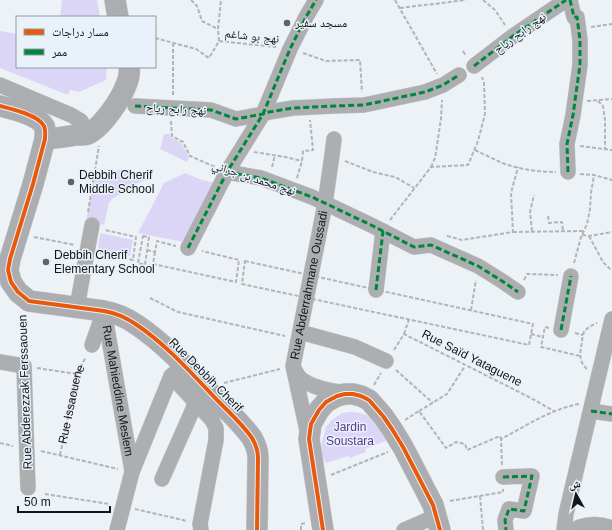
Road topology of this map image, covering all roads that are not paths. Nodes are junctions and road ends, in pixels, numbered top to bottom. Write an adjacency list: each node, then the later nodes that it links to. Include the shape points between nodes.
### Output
1 (115, 0): 5 (street)
2 (316, 0): 12 (street, via 290,49)
3 (566, 0): 6 (street, نهج رابح رياح)
4 (570, 0): 17 (street, via 579,29 580,65 567,144)
5 (118, 16)
6 (474, 66)
7 (129, 68): 15 (street, via 128,82 123,93 112,111 96,128)
8 (459, 75): 12 (street, نهج رابح رياح, via 425,92 364,105 293,108)
9 (0, 85): 15 (street, via 71,115 81,121)
10 (0, 106): 14 (street, via 38,119 44,127)
11 (135, 106): 12 (street, نهج رابح رياح, via 211,110 236,119)
12 (263, 114): 16 (street)
13 (334, 138): 18 (street, Rue Abderrahmane Oussadi)
14 (45, 139): 15 (street); 25 (street, Rue Debbih Cherif, via 8,270 11,282 29,301)
15 (94, 140)
16 (227, 172): 18 (street, نهج محمد بن جراني, via 261,178); 21 (street)
17 (568, 172)
18 (326, 204): 20 (street, نهج محمد بن جراني); 29 (street, Rue Abderrahmane Oussadi, via 311,298)
19 (90, 219): 25 (street, via 88,248)
20 (383, 231): 23 (street); 24 (street, نهج محمد بن جراني, via 414,247 431,245 478,266)
21 (188, 248)
22 (571, 276): 28 (street)
23 (381, 290)
24 (518, 292)
25 (77, 307): 26 (street, Rue Debbih Cherif)
26 (104, 311): 30 (street); 34 (street, Rue Debbih Cherif, via 114,313 152,335); 40 (street, Rue Mahieddine Meslem)
27 (612, 319): 37 (street)
28 (561, 330)
29 (299, 336): 31 (street, via 354,347); 33 (street, Rue Abderrahmane Oussadi)
30 (92, 345)
31 (386, 361)
32 (0, 362): 43 (street, Rue Abderezzak Ferssaouen, via 24,366)
33 (293, 368): 36 (street, via 304,381 315,386); 39 (street)
34 (177, 371): 35 (street, Rue Debbih Cherif); 40 (street)
35 (201, 395): 42 (street); 46 (street, via 216,433); 47 (street, Rue Debbih Cherif, via 247,431 256,445)
36 (360, 397): 39 (street, via 345,394 326,402 318,410 311,424); 44 (street, via 383,416 392,429)
37 (592, 406): 38 (street); 51 (street)
38 (612, 414)
39 (309, 439): 48 (street)
40 (132, 472): 45 (street)
41 (503, 477): 50 (street, via 532,476 524,511 509,510 505,520)
42 (162, 479)
43 (28, 488)
44 (436, 517): 49 (street)
45 (117, 530)
46 (200, 530)
47 (257, 530)
48 (323, 530)
49 (404, 530)
50 (506, 530)
51 (564, 530)
52 (580, 530): 53 (street)
53 (610, 530)

